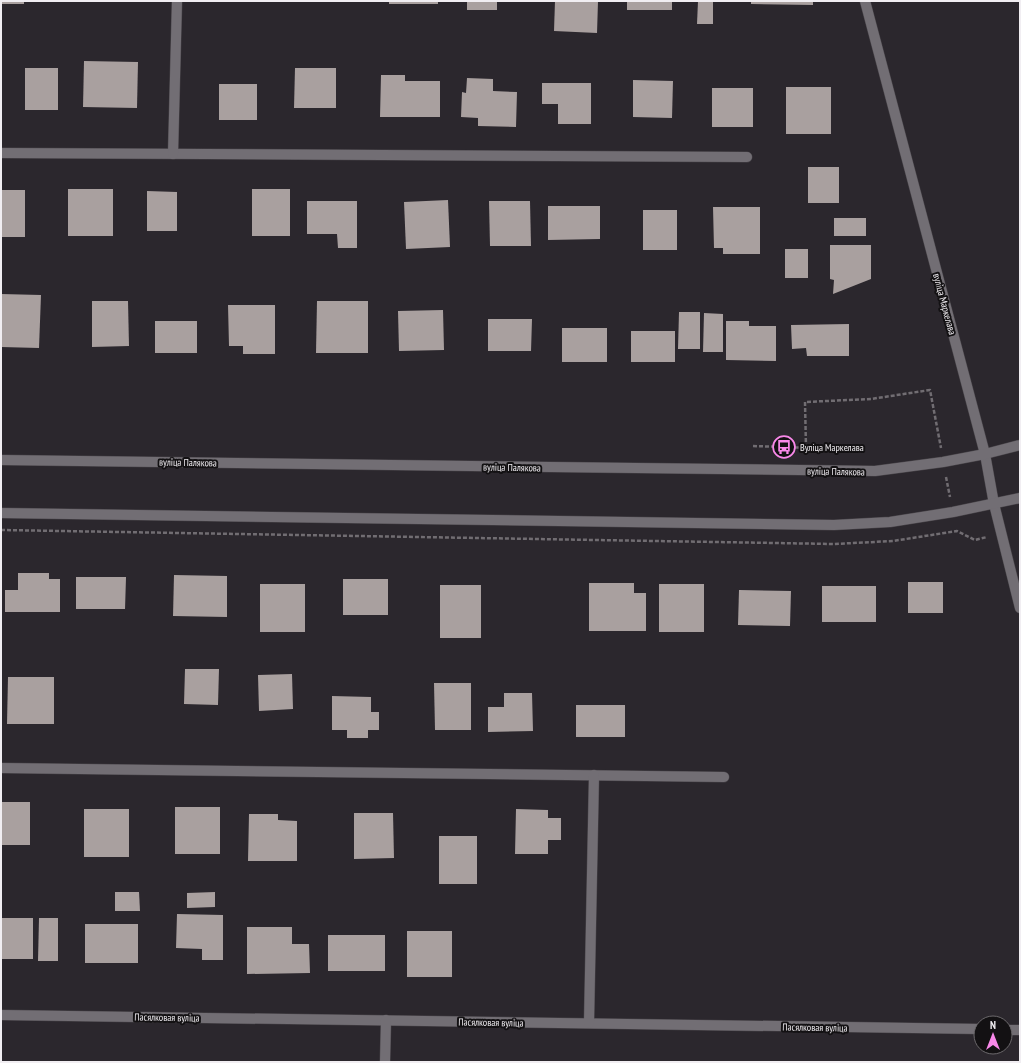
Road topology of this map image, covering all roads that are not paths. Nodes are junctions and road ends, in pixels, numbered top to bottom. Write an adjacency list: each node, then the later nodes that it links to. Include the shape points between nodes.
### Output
1 (177, 1): 4 (street)
2 (865, 1): 7 (street, вуліца Маркелава)
3 (1, 153): 4 (street)
4 (173, 154): 5 (street)
5 (747, 157)
6 (1020, 445): 7 (street, вуліца Палякова)
7 (986, 454): 8 (street, вуліца Палякова, via 875,471); 10 (street, вуліца Маркелава)
8 (1, 460)
9 (1020, 498): 10 (street)
10 (994, 504): 11 (street, via 890,522 834,525); 12 (street, вуліца Маркелава)
11 (1, 513)
12 (1020, 608)
13 (1, 768): 14 (street)
14 (594, 774): 15 (street); 18 (street)
15 (724, 776)
16 (1, 1015): 17 (street, Пасялковая вуліца)
17 (386, 1020): 18 (street, Пасялковая вуліца); 20 (street)
18 (589, 1023): 19 (street, Пасялковая вуліца)
19 (973, 1029)
20 (385, 1062)

